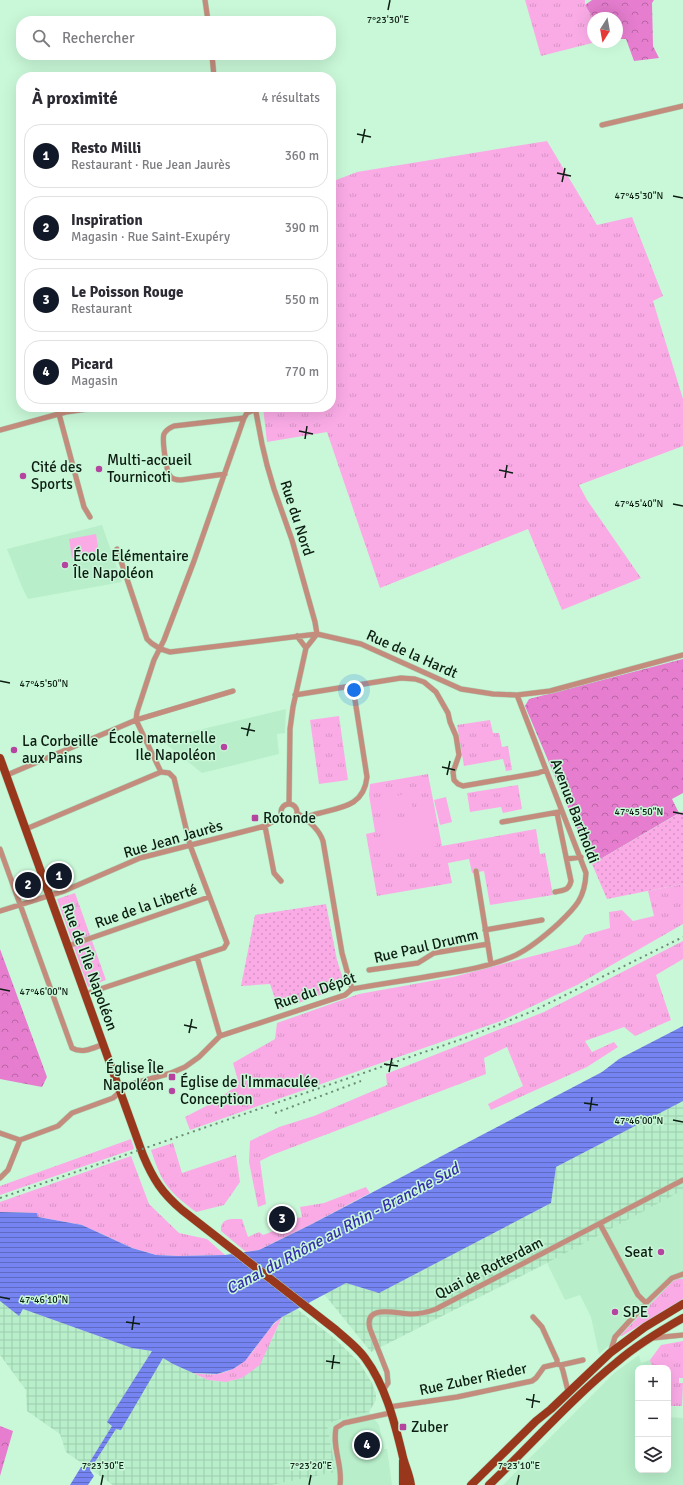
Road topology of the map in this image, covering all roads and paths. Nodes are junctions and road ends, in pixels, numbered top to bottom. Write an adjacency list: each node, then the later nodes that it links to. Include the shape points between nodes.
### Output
1 (205, 0): 2 (street)
2 (207, 16)
3 (212, 60): 4 (street)
4 (214, 72)
5 (683, 106): 6 (street)
6 (602, 125)
7 (71, 412): 10 (street)
8 (249, 412): 11 (street)
9 (257, 412): 16 (street, Rue du Nord, via 267,465 292,540)
10 (59, 414): 12 (street); 14 (street, via 84,507)
11 (244, 418): 13 (street); 13 (street, via 174,426 163,436 168,472 174,479)
12 (0, 430)
13 (225, 474): 18 (street)
14 (90, 517)
15 (116, 549): 18 (street, via 147,639)
16 (317, 634): 17 (street, Rue de la Hardt); 19 (street); 24 (street, Rue de la Hardt, via 361,644 461,689)
17 (297, 636): 18 (street, Rue de la Hardt, via 170,652); 19 (street)
18 (160, 648): 25 (street)
19 (306, 648): 23 (street)
20 (683, 655): 24 (street, Rue de la Hardt, via 550,690)
21 (354, 687): 23 (street); 27 (street, via 401,678 420,680 434,688 448,713 456,736 459,755 452,772 458,784 463,786); 34 (street, via 367,776 366,787 351,804)
22 (233, 691): 25 (street)
23 (295, 695): 30 (street, via 290,729)
24 (518, 695): 27 (street, Avenue Bartholdi)
25 (136, 720): 28 (street); 29 (street)
26 (0, 758): 29 (main road, Rue de l'Île Napoléon)
27 (546, 770): 31 (street, Avenue Bartholdi)
28 (161, 772): 37 (street); 38 (street, via 169,773 174,778)
29 (6, 775): 37 (main road, Rue de l'Île Napoléon)
30 (289, 804): 32 (street, via 296,807); 33 (street, via 282,808)
31 (560, 812): 35 (street); 40 (street, Avenue Bartholdi); 41 (street)
32 (297, 813): 33 (street, via 291,820); 34 (street)
33 (282, 816): 36 (street, Rue Jean Jaurès)
34 (305, 818): 56 (street, via 323,841 342,953)
35 (502, 822)
36 (265, 826): 38 (street, Rue Jean Jaurès); 43 (street, via 274,873)
37 (26, 829): 45 (main road, Rue de l'Île Napoléon)
38 (190, 845): 45 (street, Rue Jean Jaurès, via 140,858); 46 (street)
39 (0, 849): 47 (street)
40 (580, 857): 41 (street); 54 (street, Avenue Bartholdi, via 586,872 585,887 580,900 569,914 550,932 518,954)
41 (567, 859): 44 (street, via 570,886)
42 (476, 871): 50 (street)
43 (280, 881)
44 (554, 892)
45 (49, 896): 47 (street, Rue Jean Jaurès); 52 (main road, Rue de l'Île Napoléon)
46 (209, 897): 52 (street, Rue de la Liberté); 53 (street, via 227,943 224,948)
47 (20, 906): 48 (street, Rue Jean Jaurès); 59 (street, via 72,1048 82,1051)
48 (0, 911)
49 (542, 920): 50 (street)
50 (485, 930): 51 (street)
51 (488, 944): 54 (street); 55 (street, Rue Paul Drumm, via 434,953 418,963)
52 (68, 946): 57 (main road, Rue de l'Île Napoléon)
53 (197, 957): 57 (street); 58 (street)
54 (491, 964): 56 (street, Rue du Dépôt)
55 (369, 970)
56 (352, 989): 58 (street, Rue du Dépôt, via 345,995)
57 (85, 994): 59 (main road, Rue de l'Île Napoléon)
58 (220, 1036): 60 (street, via 199,1057 184,1067 128,1085)
59 (104, 1044): 60 (main road, Rue de l'Île Napoléon)
60 (120, 1092): 62 (street, via 113,1098 72,1113 58,1126); 76 (main road, Rue de l'Île Napoléon, via 149,1171 157,1184 173,1202 356,1348 370,1365)
61 (0, 1133): 62 (street)
62 (20, 1140): 63 (street, via 8,1170)
63 (0, 1178)
64 (683, 1180): 65 (street, Quai de Rotterdam)
65 (600, 1224): 67 (street, via 638,1295); 76 (street, Quai de Rotterdam, via 436,1309 416,1314 375,1312 371,1315 368,1322 387,1372 388,1383)
66 (683, 1274): 67 (street, via 672,1278)
67 (646, 1303): 73 (street, via 615,1338)
68 (683, 1304): 73 (main road, via 645,1327)
69 (533, 1317): 75 (street, via 544,1331)
70 (683, 1318): 72 (main road)
71 (683, 1335): 72 (street)
72 (650, 1338): 84 (main road, via 589,1387)
73 (610, 1353): 77 (main road)
74 (583, 1360): 75 (street, Rue Zuber Rieder)
75 (559, 1365): 77 (street); 78 (street, Rue Zuber Rieder, via 544,1367 532,1381)
76 (383, 1390): 78 (main road, Rue de l'Île Napoléon)
77 (568, 1391): 83 (main road)
78 (390, 1410): 79 (main road, Rue de l'Île Napoléon); 80 (street, Rue Zuber Rieder, via 352,1420 336,1428 334,1439 341,1475)
79 (403, 1458): 81 (main road); 82 (main road)
80 (340, 1485)
81 (403, 1485)
82 (411, 1485)
83 (471, 1485)
84 (489, 1485)

